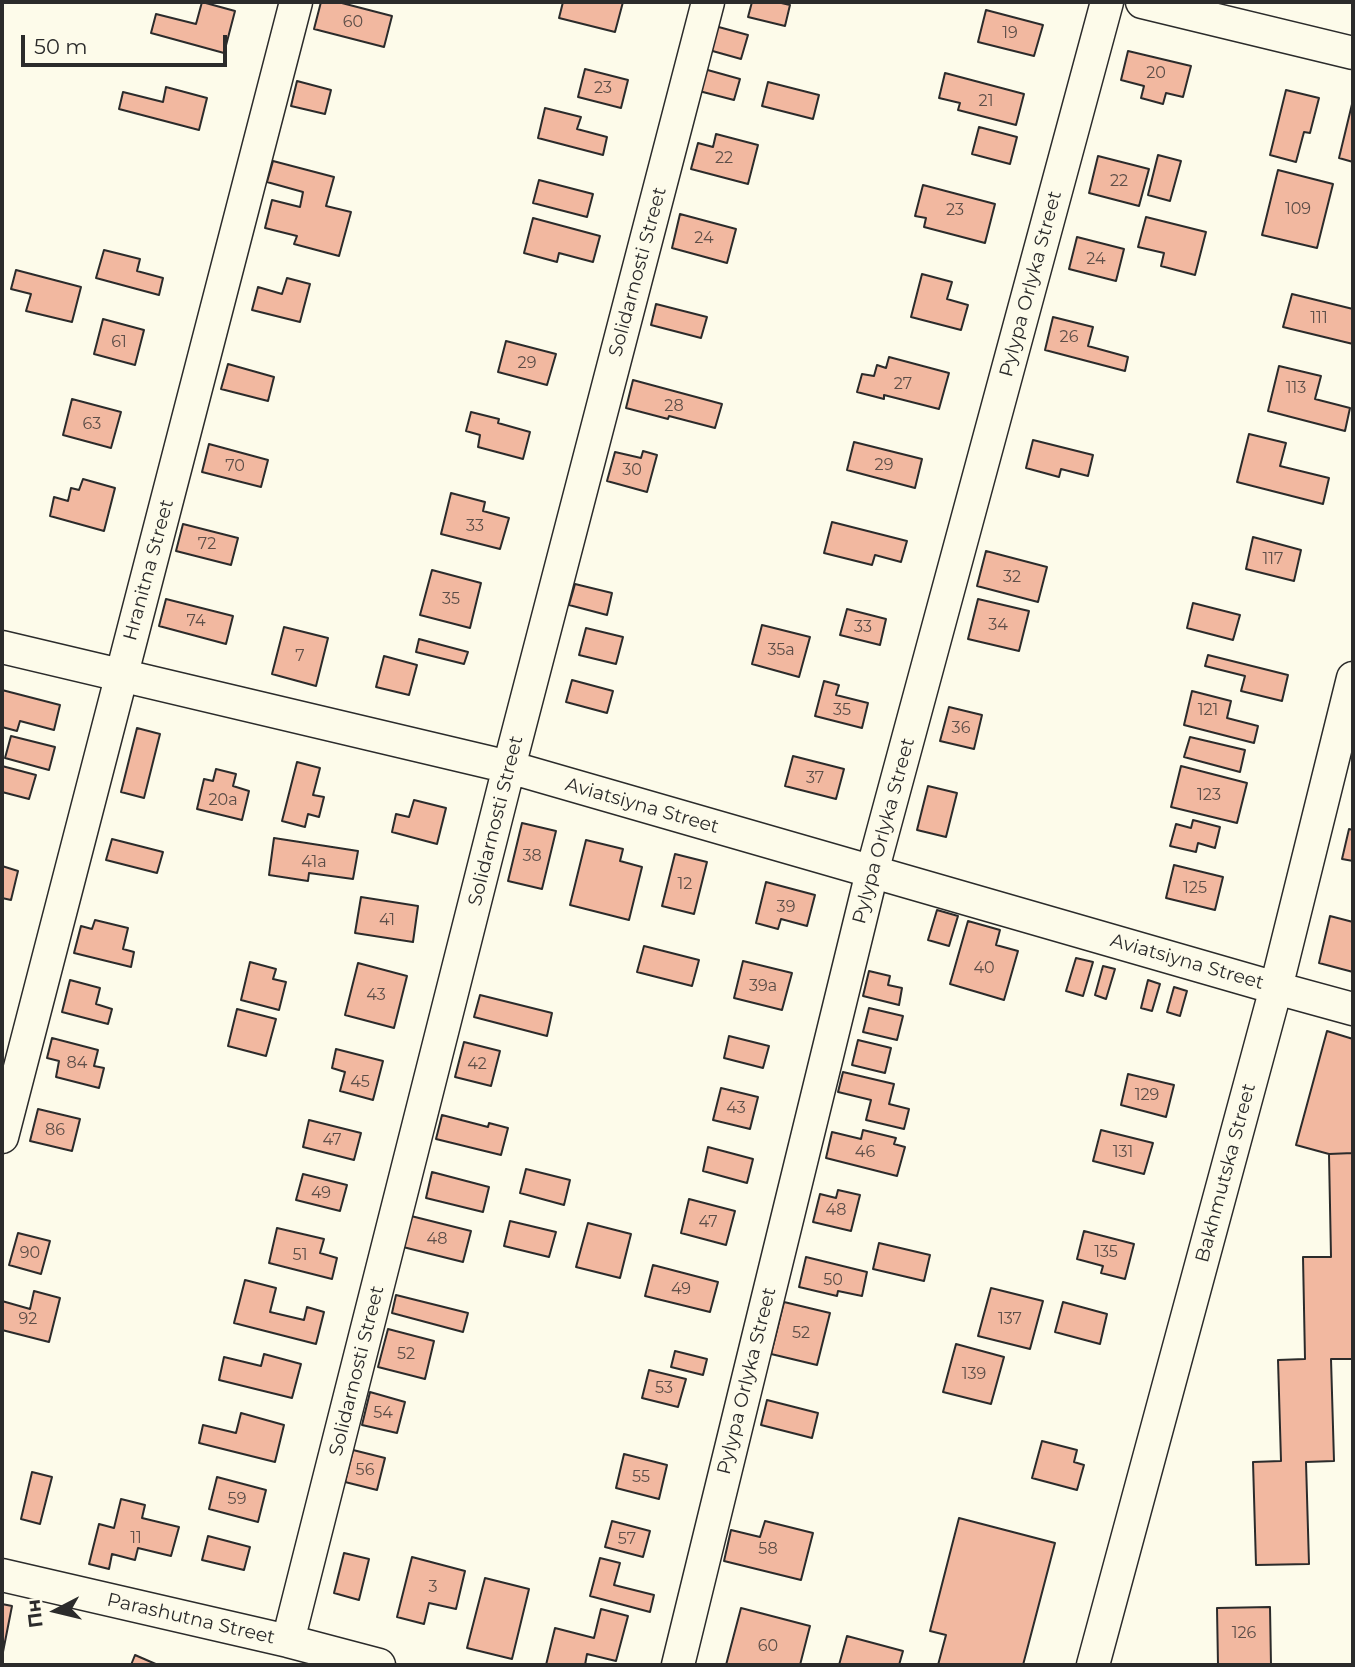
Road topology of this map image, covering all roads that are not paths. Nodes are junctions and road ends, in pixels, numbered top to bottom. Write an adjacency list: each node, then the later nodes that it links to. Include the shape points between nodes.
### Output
1 (296, 2): 7 (street, Hranitna Street)
2 (708, 2): 9 (street, Solidarnosti Street)
3 (1107, 2): 10 (street, Pylypa Orlyka Street)
4 (1142, 2): 5 (street)
5 (1353, 53)
6 (2, 647): 7 (street, Aviatsiyna Street)
7 (121, 675): 9 (street, Aviatsiyna Street); 13 (street, Hranitna Street)
8 (1353, 678): 11 (street, Bakhmutska Street)
9 (509, 767): 10 (street, Aviatsiyna Street); 15 (street, Solidarnosti Street)
10 (872, 872): 11 (street, Aviatsiyna Street); 17 (street, Pylypa Orlyka Street)
11 (1276, 988): 12 (street, Aviatsiyna Street); 18 (street, Bakhmutska Street)
12 (1353, 1009)
13 (2, 1137)
14 (2, 1575): 15 (street, Parashutna Street)
15 (288, 1641): 16 (street, Parashutna Street)
16 (379, 1665)
17 (678, 1665)
18 (1093, 1665)

